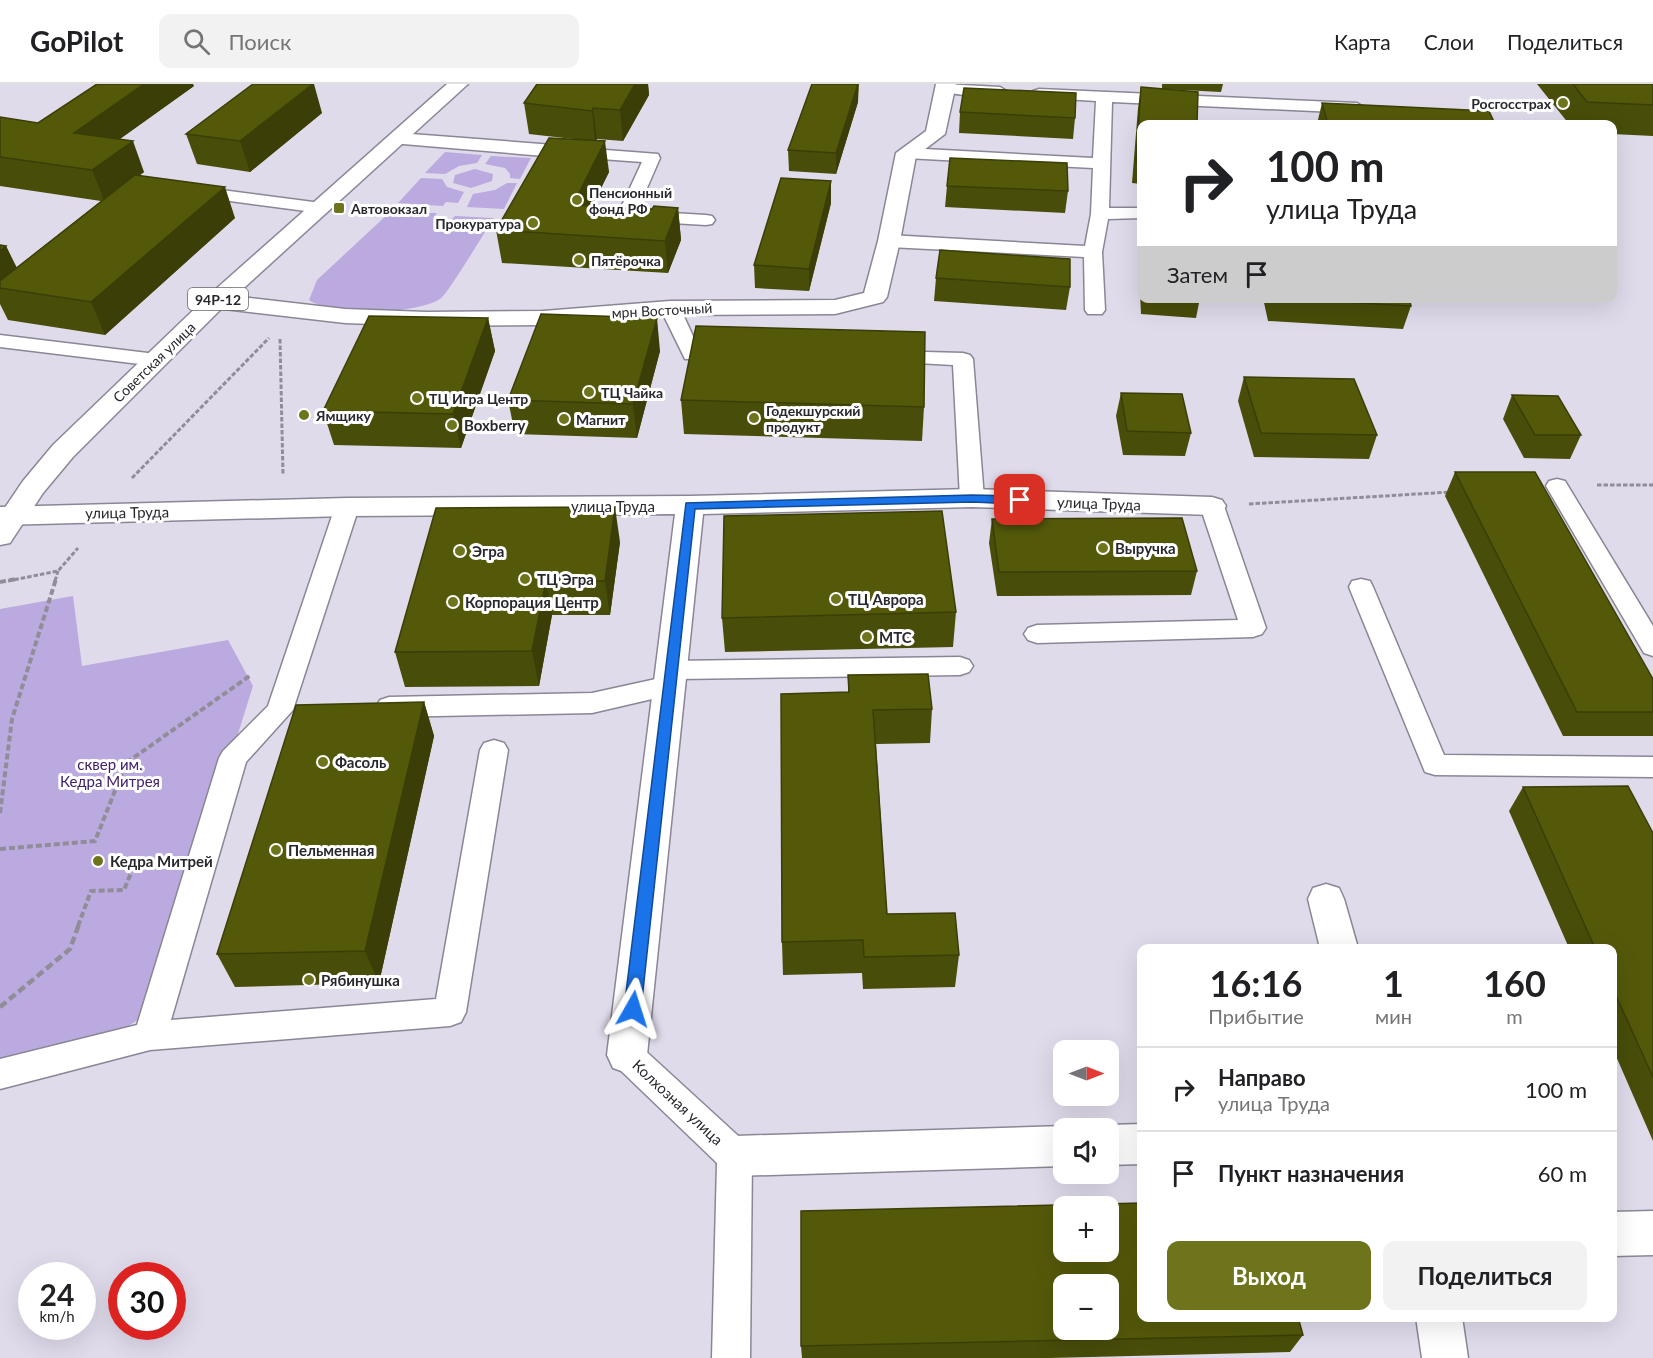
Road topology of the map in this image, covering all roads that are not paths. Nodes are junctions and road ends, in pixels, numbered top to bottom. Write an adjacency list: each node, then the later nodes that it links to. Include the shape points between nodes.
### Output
1 (458, 84): 7 (street, Советская улица / 94Р-12)
2 (946, 86): 3 (lane); 9 (street, via 935,134)
3 (1104, 98): 4 (lane); 10 (lane)
4 (1256, 104): 5 (lane); 6 (lane)
5 (1371, 109)
6 (1257, 120)
7 (398, 139): 8 (street); 12 (street, Советская улица / 94Р-12)
8 (580, 153): 15 (lane, via 652,158 626,216)
9 (906, 153): 10 (lane); 16 (street, мрн Восточный)
10 (1101, 163): 14 (lane)
11 (171, 189): 12 (lane)
12 (321, 208): 18 (street, Советская улица / 94Р-12)
13 (1137, 213): 14 (lane)
14 (1100, 214): 17 (lane)
15 (706, 220)
16 (889, 241): 17 (lane); 19 (street, мрн Восточный, via 875,297 835,307)
17 (1093, 252): 20 (lane)
18 (216, 301): 19 (street, мрн Восточный, via 288,318 543,318); 24 (street, Советская улица / 94Р-12)
19 (670, 308): 22 (lane, via 692,355)
20 (1095, 310)
21 (0, 341): 24 (lane)
22 (748, 356)
23 (872, 356): 26 (lane, via 963,359)
24 (156, 360): 30 (street, Советская улица / 94Р-12, via 63,451)
25 (1557, 486): 33 (lane)
26 (972, 498): 27 (street, улица Труда); 29 (street, улица Труда)
27 (690, 505): 28 (street, улица Труда); 35 (street, Колхозная улица)
28 (347, 507): 30 (street, улица Труда, via 109,513); 41 (lane, via 303,638 292,710 233,758)
29 (1212, 507): 32 (lane, via 1252,628)
30 (5, 522)
31 (1361, 587): 38 (lane, via 1436,765)
32 (1037, 634)
33 (1651, 636)
34 (960, 666): 35 (lane)
35 (670, 678): 36 (lane, via 592,703); 42 (street, Колхозная улица)
36 (364, 708)
37 (494, 750): 41 (lane, via 450,1012)
38 (1653, 767)
39 (1326, 898): 40 (street)
40 (1338, 944)
41 (150, 1036): 43 (lane)
42 (627, 1055): 47 (lane, Колхозная улица)
43 (0, 1074)
44 (1137, 1144): 45 (street)
45 (1119, 1145)
46 (1053, 1146): 47 (street, Колхозная улица)
47 (735, 1156): 51 (lane)
48 (1653, 1233): 49 (street)
49 (1617, 1234)
50 (1440, 1322): 52 (street)
51 (731, 1358)
52 (1445, 1358)

